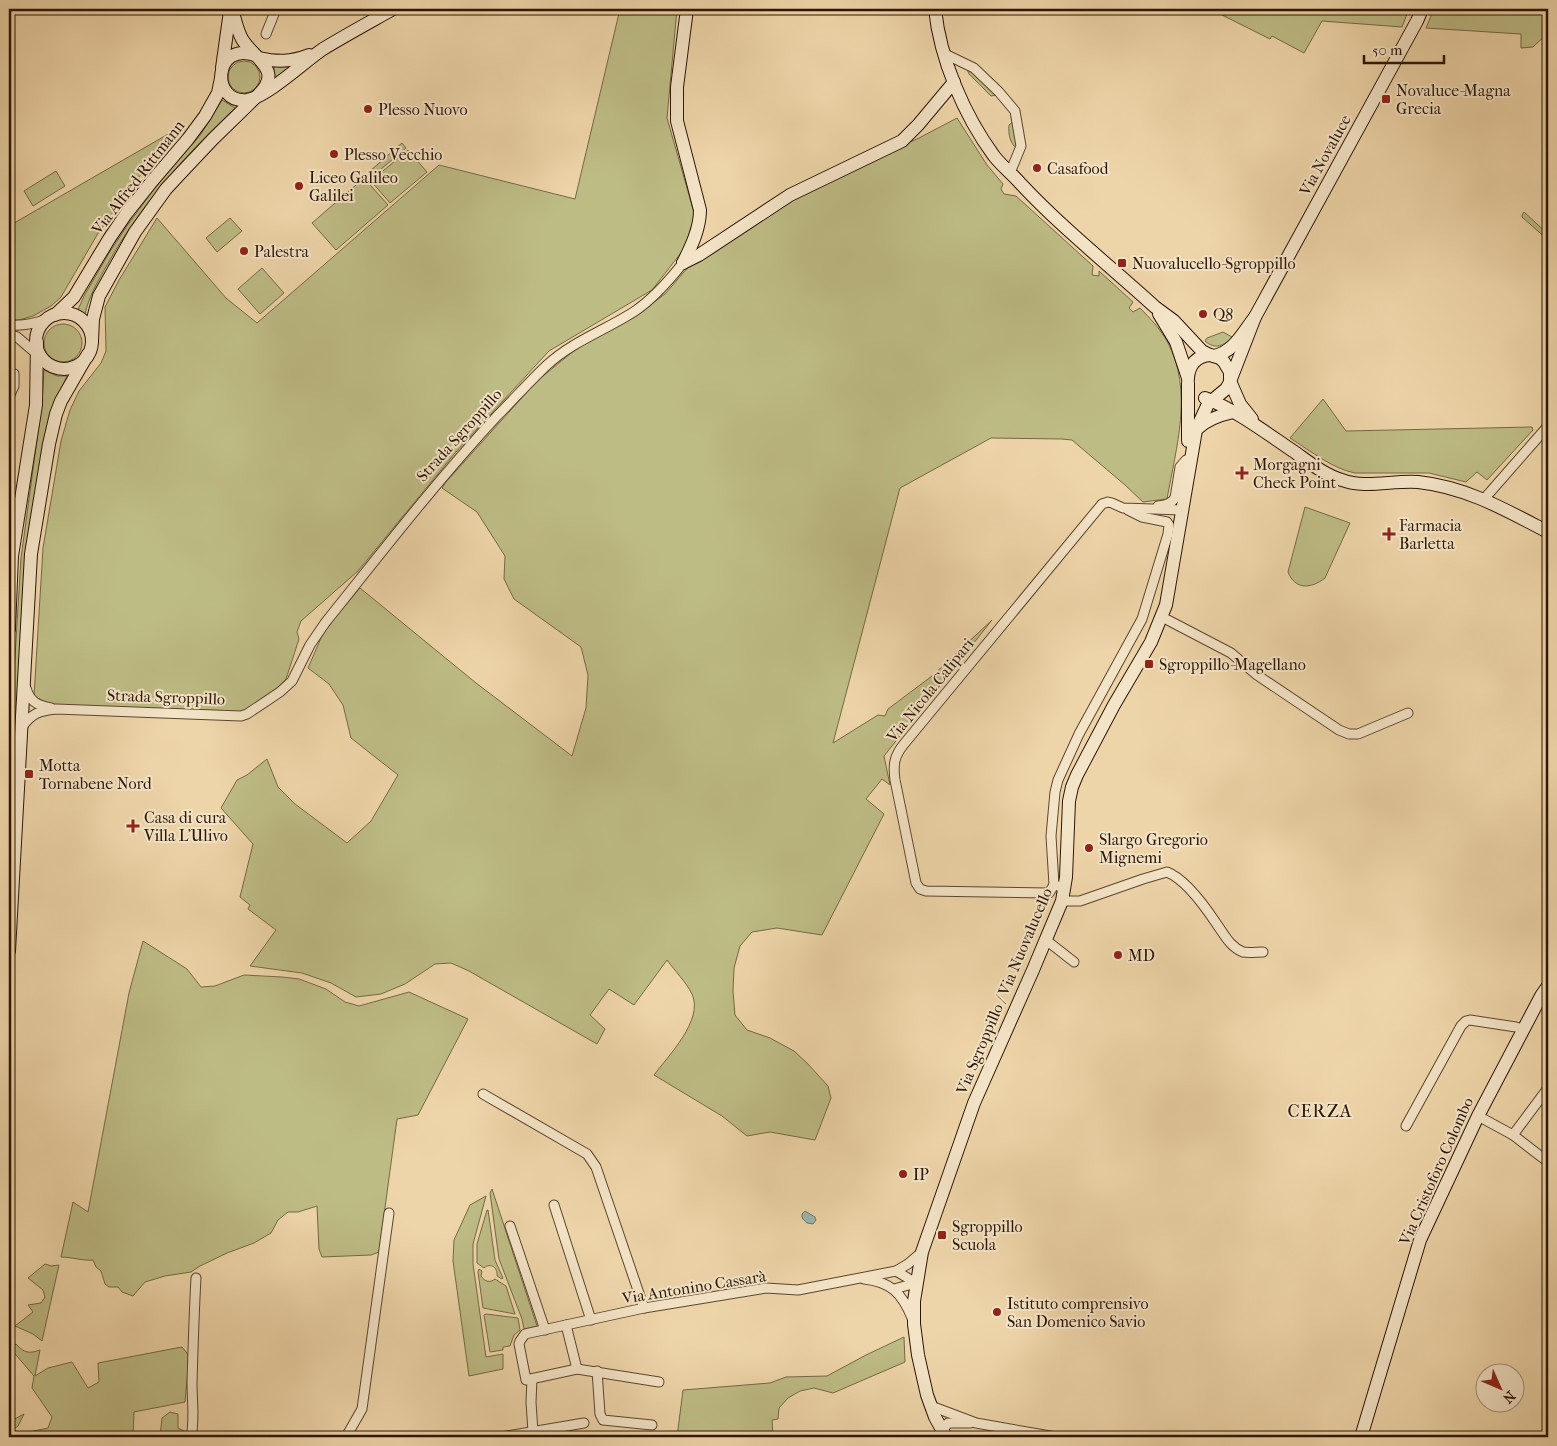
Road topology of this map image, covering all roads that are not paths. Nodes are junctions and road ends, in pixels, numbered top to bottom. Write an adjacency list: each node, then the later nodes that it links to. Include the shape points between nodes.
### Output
1 (231, 9): 10 (main road, via 247,47); 11 (main road, Via Alfred Rittmann)
2 (276, 9): 7 (street)
3 (393, 9): 8 (main road)
4 (687, 9): 15 (main road, Strada Sgroppillo, via 677,87 677,121 700,218)
5 (935, 9): 9 (main road)
6 (1422, 9): 18 (main road, Via Novaluce)
7 (266, 34)
8 (322, 50): 10 (main road, via 289,61 271,61); 13 (main road)
9 (943, 53): 12 (main road); 14 (street, via 974,68 1014,111 1021,146)
10 (257, 56): 11 (main road, via 235,54 225,63); 13 (main road, via 268,73 266,85)
11 (221, 73): 13 (main road, via 225,90 233,97 245,100); 17 (main road, Via Alfred Rittmann, via 215,100 205,116 126,214 74,298)
12 (954, 82): 14 (main road, via 979,132); 15 (main road, via 902,141 790,195)
13 (258, 96): 21 (main road, Via Alfred Rittmann, via 179,175 135,232 99,296)
14 (1010, 173): 16 (main road, via 1044,208)
15 (683, 264): 45 (street, Strada Sgroppillo, via 646,304 554,358 529,383 436,485 380,554 316,635 292,681 280,692 240,716)
16 (1155, 307): 24 (main road, via 1174,321 1202,351); 27 (main road, via 1176,342)
17 (52, 316): 19 (street, via 22,326); 21 (main road, via 70,314 83,320); 22 (main road, via 40,328)
18 (1254, 316): 24 (main road, via 1234,345 1222,354); 26 (main road)
19 (9, 325)
20 (9, 334): 22 (street)
21 (92, 341): 23 (main road)
22 (39, 351): 23 (main road, via 57,367 71,368); 43 (main road, via 36,405 12,556)
23 (88, 354): 44 (main road, via 61,401 49,444 31,554)
24 (1212, 356): 26 (main road, via 1224,362); 27 (main road, via 1193,362)
25 (9, 373): 28 (street, via 14,374 14,386)
26 (1230, 379): 29 (main road, via 1226,389); 33 (main road, via 1240,404)
27 (1188, 380): 29 (main road, via 1195,393); 34 (main road)
28 (9, 397)
29 (1211, 398): 30 (main road); 32 (main road, Via Sgroppillo / Via Nuovalucello)
30 (1233, 412): 32 (main road, via 1213,418); 33 (main road)
31 (1548, 426): 36 (street)
32 (1196, 430): 35 (main road, Via Sgroppillo / Via Nuovalucello)
33 (1262, 430): 36 (main road, via 1311,464 1343,481 1436,484)
34 (1186, 460): 35 (main road); 38 (street, via 1180,467 1173,501)
35 (1188, 478): 39 (main road, Via Sgroppillo / Via Nuovalucello)
36 (1484, 499): 40 (main road)
37 (1123, 508): 38 (street, Via Nicola Calipari); 41 (street, via 1142,517 1167,522); 48 (street, Via Nicola Calipari, via 1112,502 1102,504 904,744 894,762 916,884 920,889 1049,893)
38 (1146, 509): 39 (street, Via Nicola Calipari)
39 (1182, 510): 41 (main road, Via Sgroppillo / Via Nuovalucello)
40 (1548, 532)
41 (1173, 535): 42 (main road, Via Sgroppillo / Via Nuovalucello); 48 (street, via 1142,619 1079,734 1058,780 1051,836)
42 (1162, 617): 46 (street, via 1232,653 1257,675 1349,734 1358,734); 48 (main road, Via Sgroppillo / Via Nuovalucello, via 1072,787)
43 (9, 629)
44 (24, 681): 45 (street, via 31,700); 47 (main road)
45 (56, 709): 47 (street, via 36,713)
46 (1408, 712)
47 (22, 727): 51 (main road)
48 (1060, 886): 49 (main road, Via Sgroppillo / Via Nuovalucello)
49 (1062, 901): 50 (main road, Via Sgroppillo / Via Nuovalucello); 52 (street, via 1080,901 1167,872 1189,890 1229,942 1244,952)
50 (1046, 940): 53 (street); 65 (main road, Via Sgroppillo / Via Nuovalucello, via 974,1103)
51 (9, 951)
52 (1263, 952)
53 (1074, 962)
54 (1548, 986): 55 (main road, Via Cristoforo Colombo)
55 (1524, 1029): 58 (main road, Via Cristoforo Colombo); 59 (street, via 1466,1021)
56 (1548, 1088): 60 (street)
57 (484, 1094): 71 (street, via 586,1154 596,1167)
58 (1478, 1116): 60 (street); 90 (main road, Via Cristoforo Colombo, via 1420,1240)
59 (1406, 1126)
60 (1513, 1134): 61 (street)
61 (1548, 1162)
62 (554, 1205): 72 (street)
63 (389, 1213): 87 (street, via 362,1409)
64 (510, 1226): 75 (street)
65 (922, 1252): 66 (street); 69 (main road, Via Sgroppillo / Via Nuovalucello)
66 (896, 1271): 68 (street, Via Antonino Cassarà); 69 (street)
67 (196, 1278): 86 (street, via 192,1367 194,1423)
68 (856, 1279): 70 (street, via 876,1280); 71 (street, Via Antonino Cassarà, via 798,1290 766,1288)
69 (916, 1283): 70 (street); 73 (main road, Via Sgroppillo / Via Nuovalucello)
70 (894, 1289): 73 (street, via 907,1305)
71 (644, 1308): 72 (street, Via Antonino Cassarà)
72 (591, 1320): 74 (street, Via Antonino Cassarà)
73 (914, 1324): 80 (main road, Via Sgroppillo / Via Nuovalucello, via 922,1376)
74 (566, 1325): 75 (street, Via Antonino Cassarà); 76 (street)
75 (545, 1330): 78 (street, Via Antonino Cassarà, via 525,1334 520,1341 526,1380)
76 (577, 1369): 77 (street); 78 (street)
77 (597, 1371): 79 (street); 83 (street, via 602,1420)
78 (532, 1379): 84 (street)
79 (659, 1382)
80 (931, 1406): 82 (street); 85 (main road, Via Sgroppillo / Via Nuovalucello)
81 (584, 1423): 84 (street)
82 (976, 1423): 85 (street, via 951,1422 945,1426); 89 (street)
83 (652, 1425)
84 (533, 1432): 88 (street)
85 (944, 1434)
86 (191, 1437)
87 (346, 1437)
88 (501, 1437)
89 (1056, 1437)
90 (1361, 1437)

